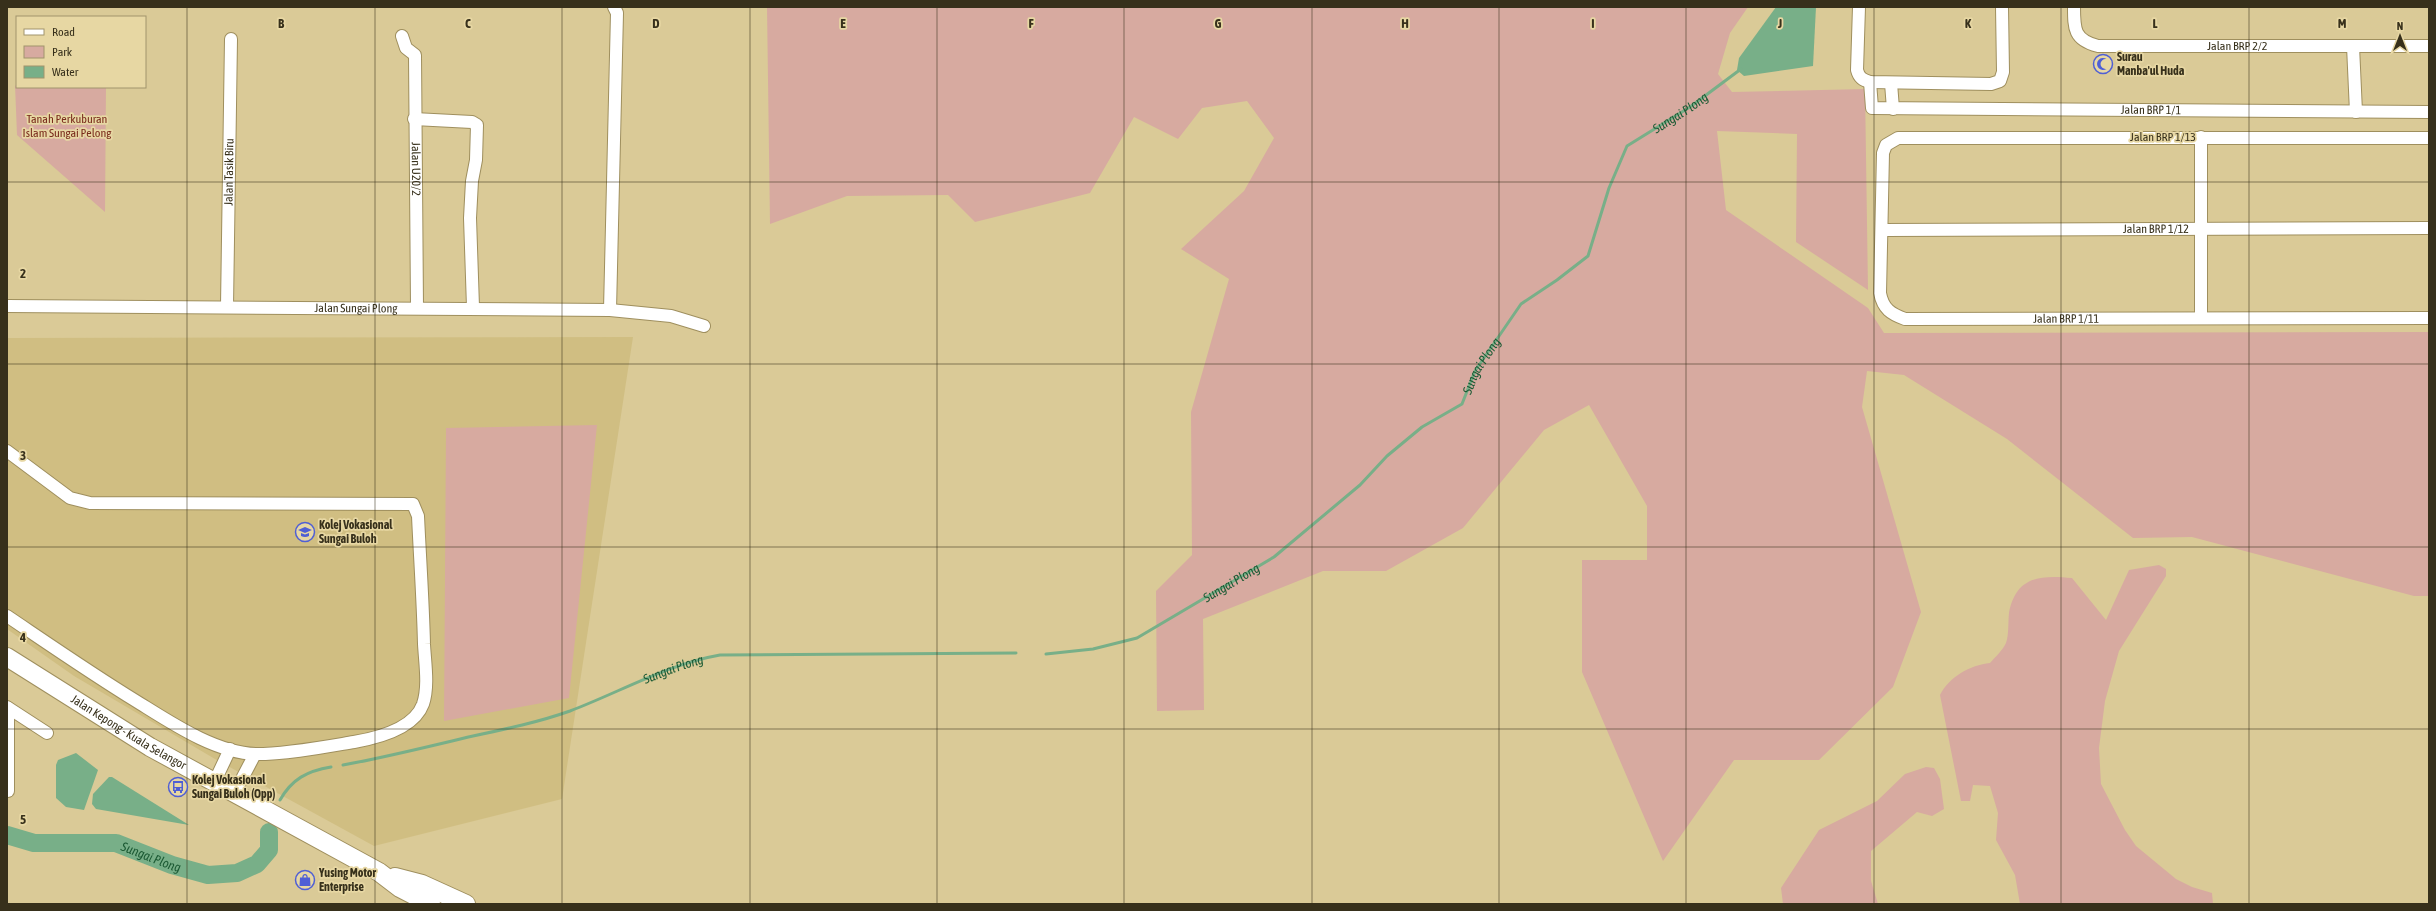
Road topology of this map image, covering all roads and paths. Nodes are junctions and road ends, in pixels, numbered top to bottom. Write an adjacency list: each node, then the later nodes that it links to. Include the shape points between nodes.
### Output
1 (614, 7): 25 (street, via 617,21)
2 (1860, 7): 9 (street, via 1857,70 1859,76)
3 (2002, 7): 10 (street, via 2003,72 2000,81 1991,84)
4 (2074, 7): 7 (street, Jalan BRP 2/2, via 2076,30 2080,38 2086,43 2098,46)
5 (402, 36): 14 (street, Jalan U20/2, via 406,48 415,55)
6 (231, 39): 22 (street, Jalan Tasik Biru)
7 (2353, 46): 8 (street, Jalan BRP 2/2); 12 (street)
8 (2429, 46)
9 (1870, 82): 10 (street); 11 (street, Jalan BRP 1/1, via 1872,108)
10 (1891, 83): 11 (street)
11 (1893, 108): 12 (street, Jalan BRP 1/1)
12 (2356, 112): 13 (street, Jalan BRP 1/1)
13 (2429, 112)
14 (414, 119): 23 (street, Jalan U20/2); 24 (street, via 472,122 477,125 470,218)
15 (2201, 136): 16 (street, Jalan BRP 1/13); 17 (street, Jalan BRP 1/13); 18 (street)
16 (1898, 138): 20 (street, Jalan BRP 1/11, via 1886,145 1883,153)
17 (2429, 138)
18 (2202, 228): 19 (street, Jalan BRP 1/12); 20 (street, Jalan BRP 1/12); 26 (street)
19 (2429, 228)
20 (1883, 230): 26 (street, Jalan BRP 1/11, via 1880,293 1883,304 1894,316 1905,320)
21 (7, 306): 22 (street, Jalan Sungai Plong)
22 (227, 306): 23 (street, Jalan Sungai Plong)
23 (417, 307): 24 (street, Jalan Sungai Plong)
24 (473, 307): 25 (street, Jalan Sungai Plong)
25 (610, 310): 28 (street, Jalan Sungai Plong, via 671,316)
26 (2201, 318): 27 (street, Jalan BRP 1/11)
27 (2429, 318)
28 (704, 326)
29 (7, 451): 35 (street, via 70,498 90,503 413,504 418,516 426,681 423,704 412,721 374,738 333,746)
30 (7, 616): 34 (street, via 85,670 166,720 198,738)
31 (7, 657): 36 (highway, Jalan Kepong - Kuala Selangor, via 150,747)
32 (7, 708): 33 (street); 37 (street)
33 (47, 733)
34 (230, 749): 35 (street); 36 (street)
35 (255, 754): 38 (street)
36 (214, 783): 38 (highway, Jalan Kepong - Kuala Selangor)
37 (8, 791)
38 (234, 794): 39 (highway, Jalan Kepong - Kuala Selangor)
39 (379, 872): 40 (highway, Jalan Kepong - Kuala Selangor); 41 (highway, Jalan Kepong - Kuala Selangor, via 400,888)
40 (422, 884): 42 (highway); 43 (highway, Jalan Kepong - Kuala Selangor)
41 (431, 904)
42 (454, 904)
43 (466, 904)

